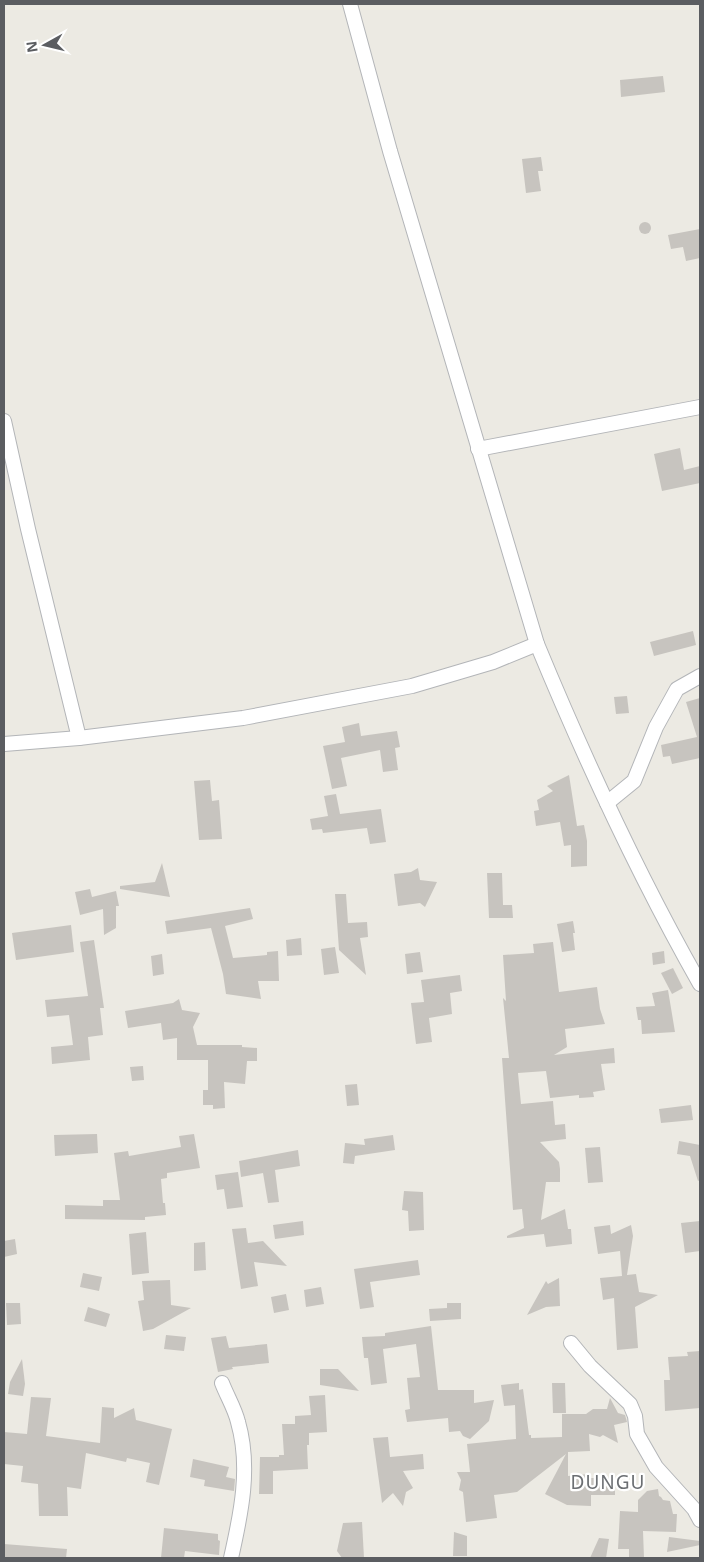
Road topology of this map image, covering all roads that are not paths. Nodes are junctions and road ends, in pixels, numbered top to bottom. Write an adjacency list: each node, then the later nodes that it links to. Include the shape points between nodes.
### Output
1 (350, 4): 4 (street)
2 (700, 407): 4 (street)
3 (4, 421): 7 (street)
4 (478, 449): 5 (street)
5 (537, 644): 7 (street, via 493,662 412,686 244,718); 9 (street)
6 (700, 676): 9 (street, via 677,689 656,727 634,781)
7 (80, 738): 8 (street)
8 (4, 744)
9 (608, 803): 10 (street)
10 (700, 984)
11 (571, 1343): 13 (street, via 630,1404 637,1434 656,1466)
12 (222, 1383): 14 (street, via 238,1422 244,1460 242,1508)
13 (700, 1520)
14 (231, 1558)

